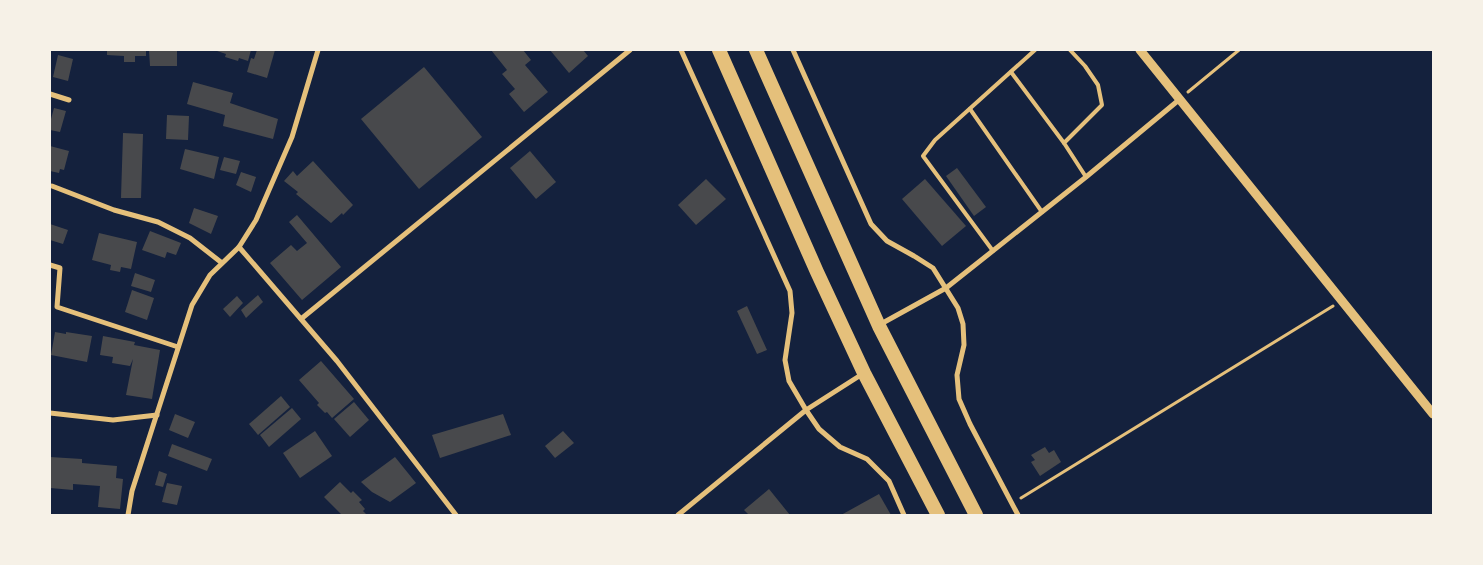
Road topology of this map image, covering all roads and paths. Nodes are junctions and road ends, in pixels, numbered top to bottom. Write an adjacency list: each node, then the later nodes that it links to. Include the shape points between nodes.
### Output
1 (318, 50): 20 (street, via 292,137 256,220)
2 (630, 50): 26 (street)
3 (681, 50): 30 (street, via 790,291 792,313 784,360 789,381)
4 (719, 50): 29 (highway)
5 (756, 50): 27 (highway)
6 (793, 50): 24 (street, via 870,224 887,241 933,268)
7 (1035, 50): 11 (lane)
8 (1070, 50): 16 (lane, via 1098,85 1102,105)
9 (1140, 50): 13 (street)
10 (1238, 50): 13 (path)
11 (1011, 72): 15 (lane); 16 (lane)
12 (50, 94): 14 (street)
13 (1180, 99): 17 (street); 25 (street)
14 (69, 100)
15 (970, 109): 19 (lane); 21 (lane, via 935,140 924,156)
16 (1064, 143): 17 (lane)
17 (1086, 176): 19 (street)
18 (52, 186): 22 (street, via 114,210 158,222 190,238)
19 (1042, 212): 21 (street)
20 (238, 248): 22 (street); 26 (street)
21 (993, 251): 24 (street)
22 (222, 263): 28 (street, via 192,305)
23 (50, 265): 28 (street, via 60,268 57,307)
24 (946, 288): 27 (street); 34 (street, via 963,324 964,345 957,375 959,399)
25 (1342, 301): 32 (street); 34 (path)
26 (301, 319): 36 (street)
27 (878, 326): 40 (highway)
28 (178, 347): 33 (street)
29 (864, 373): 30 (street); 39 (highway)
30 (806, 410): 37 (street); 38 (street, via 819,429 840,447 867,459 889,481)
31 (50, 413): 33 (street, via 113,420)
32 (1433, 414)
33 (156, 416): 35 (street, via 132,491)
34 (1012, 504): 41 (street)
35 (128, 515)
36 (456, 515)
37 (678, 515)
38 (904, 515)
39 (938, 515)
40 (976, 515)
41 (1018, 515)

